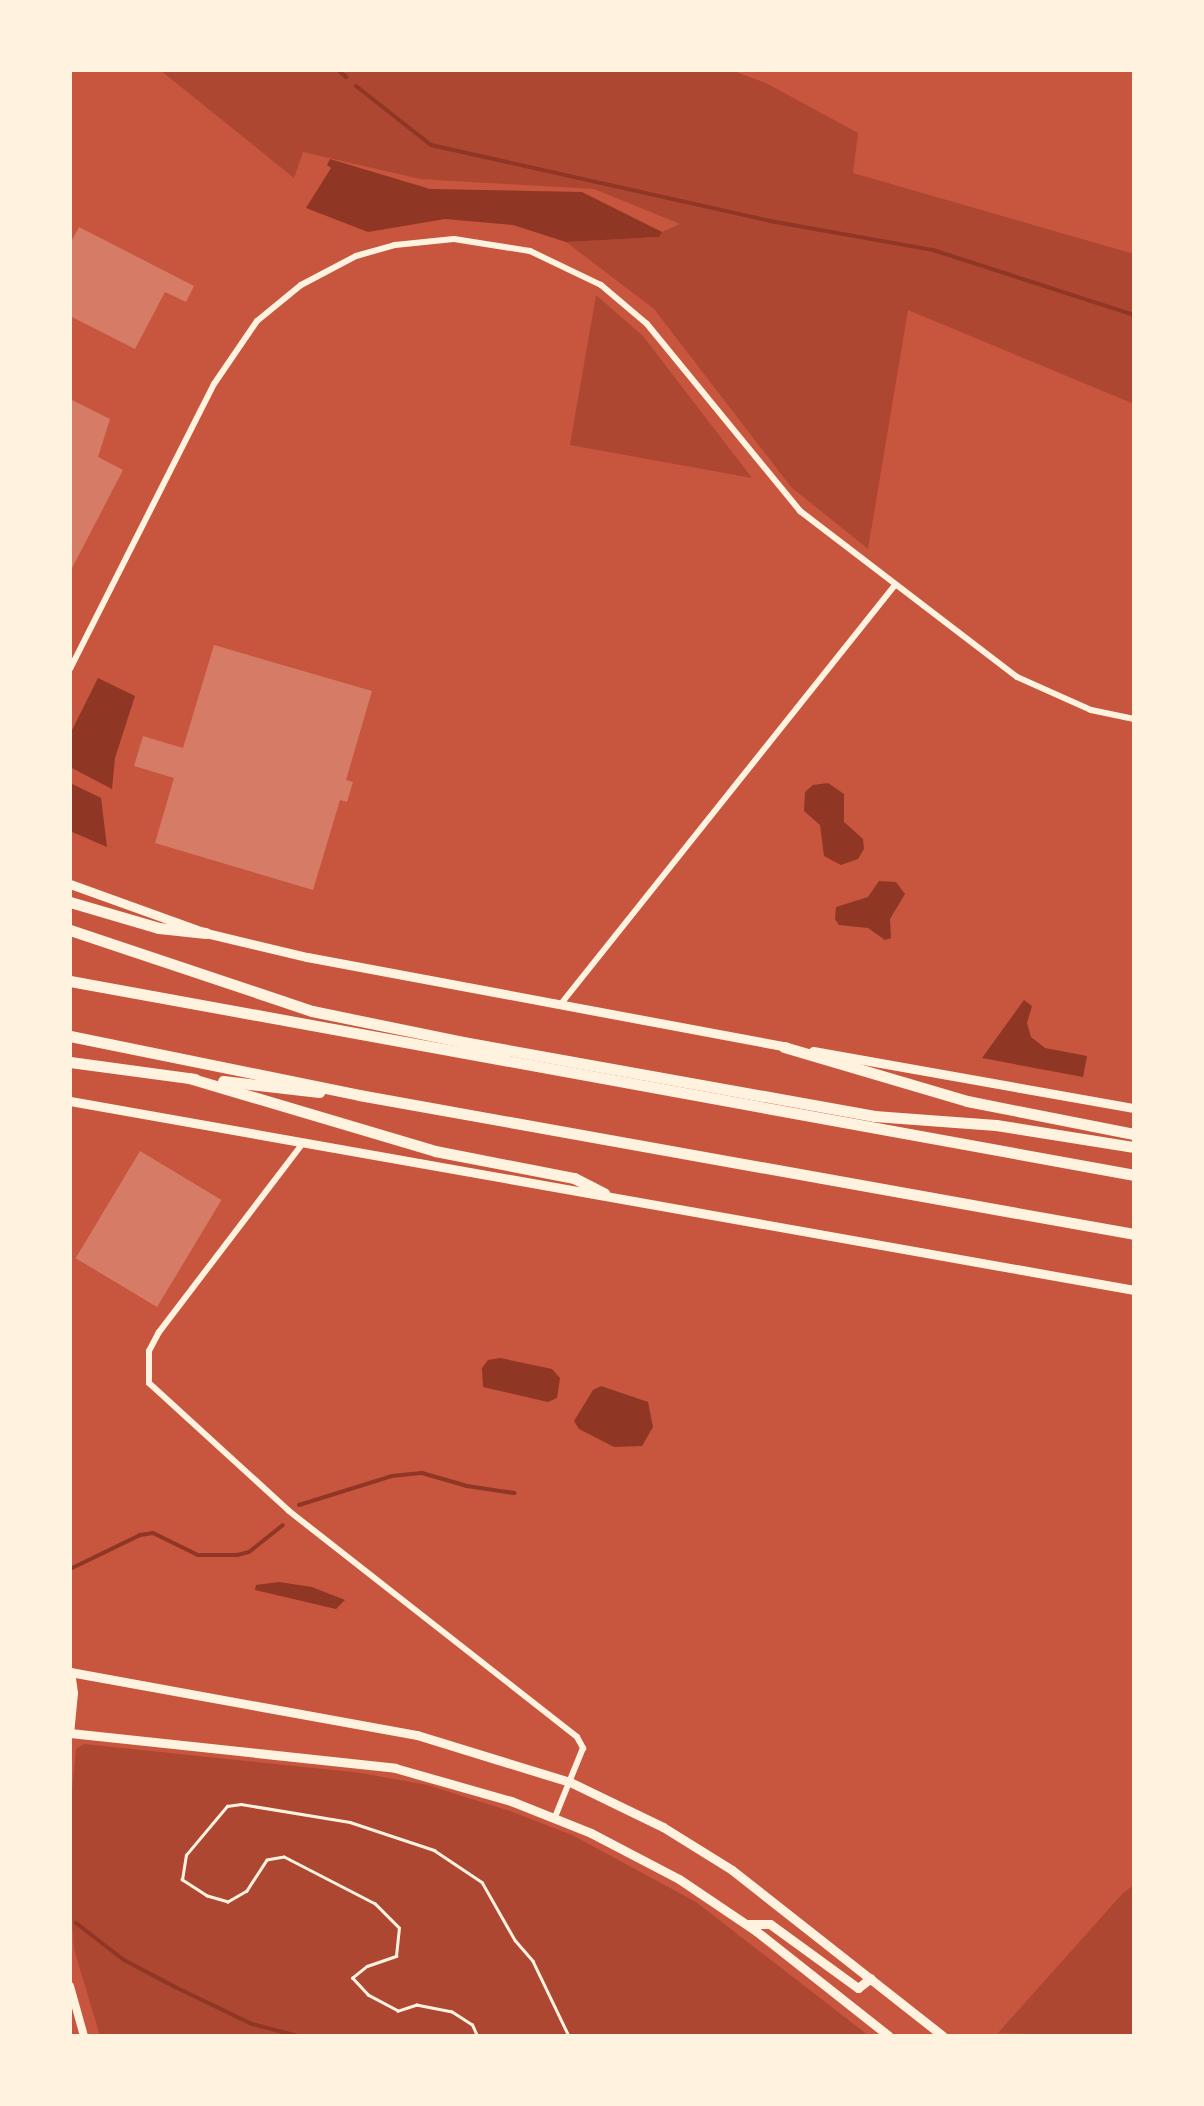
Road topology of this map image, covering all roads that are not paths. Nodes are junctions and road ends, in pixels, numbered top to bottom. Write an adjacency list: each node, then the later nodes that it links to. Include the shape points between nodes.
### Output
1 (896, 585): 2 (street, via 776,488 647,324 618,298 584,274 530,251 434,240 385,247 336,265 286,295 250,329 214,384); 3 (street, via 1017,676 1090,710); 9 (street)
2 (70, 668)
3 (1134, 719)
4 (70, 884): 7 (main road)
5 (70, 902): 7 (highway, via 158,928)
6 (70, 930): 10 (highway)
7 (206, 933): 9 (main road)
8 (70, 981): 11 (highway)
9 (559, 1006): 13 (main road)
10 (312, 1011): 11 (highway); 21 (highway, via 874,1116 996,1125)
11 (336, 1028): 22 (highway)
12 (70, 1036): 16 (highway)
13 (784, 1046): 18 (main road); 19 (highway, via 967,1101)
14 (70, 1062): 15 (highway)
15 (189, 1078): 16 (highway); 23 (highway, via 435,1151 574,1178)
16 (360, 1095): 24 (highway)
17 (70, 1101): 20 (main road)
18 (1134, 1108)
19 (1134, 1134)
20 (303, 1143): 23 (main road); 28 (street, via 159,1332 149,1351 149,1383 288,1510 577,1737 582,1748)
21 (1134, 1146)
22 (1134, 1176)
23 (604, 1193): 25 (main road)
24 (1134, 1234)
25 (1134, 1290)
26 (70, 1672): 27 (street); 28 (main road, via 416,1735)
27 (70, 1733): 29 (main road, via 395,1768)
28 (570, 1782): 29 (street); 31 (main road, via 663,1826 732,1870)
29 (556, 1817): 30 (main road, via 678,1879)
30 (746, 1924): 31 (main road, via 770,1924 858,1988); 34 (main road)
31 (871, 1978): 35 (main road)
32 (70, 1986): 33 (street)
33 (84, 2036)
34 (889, 2036)
35 (943, 2036)

